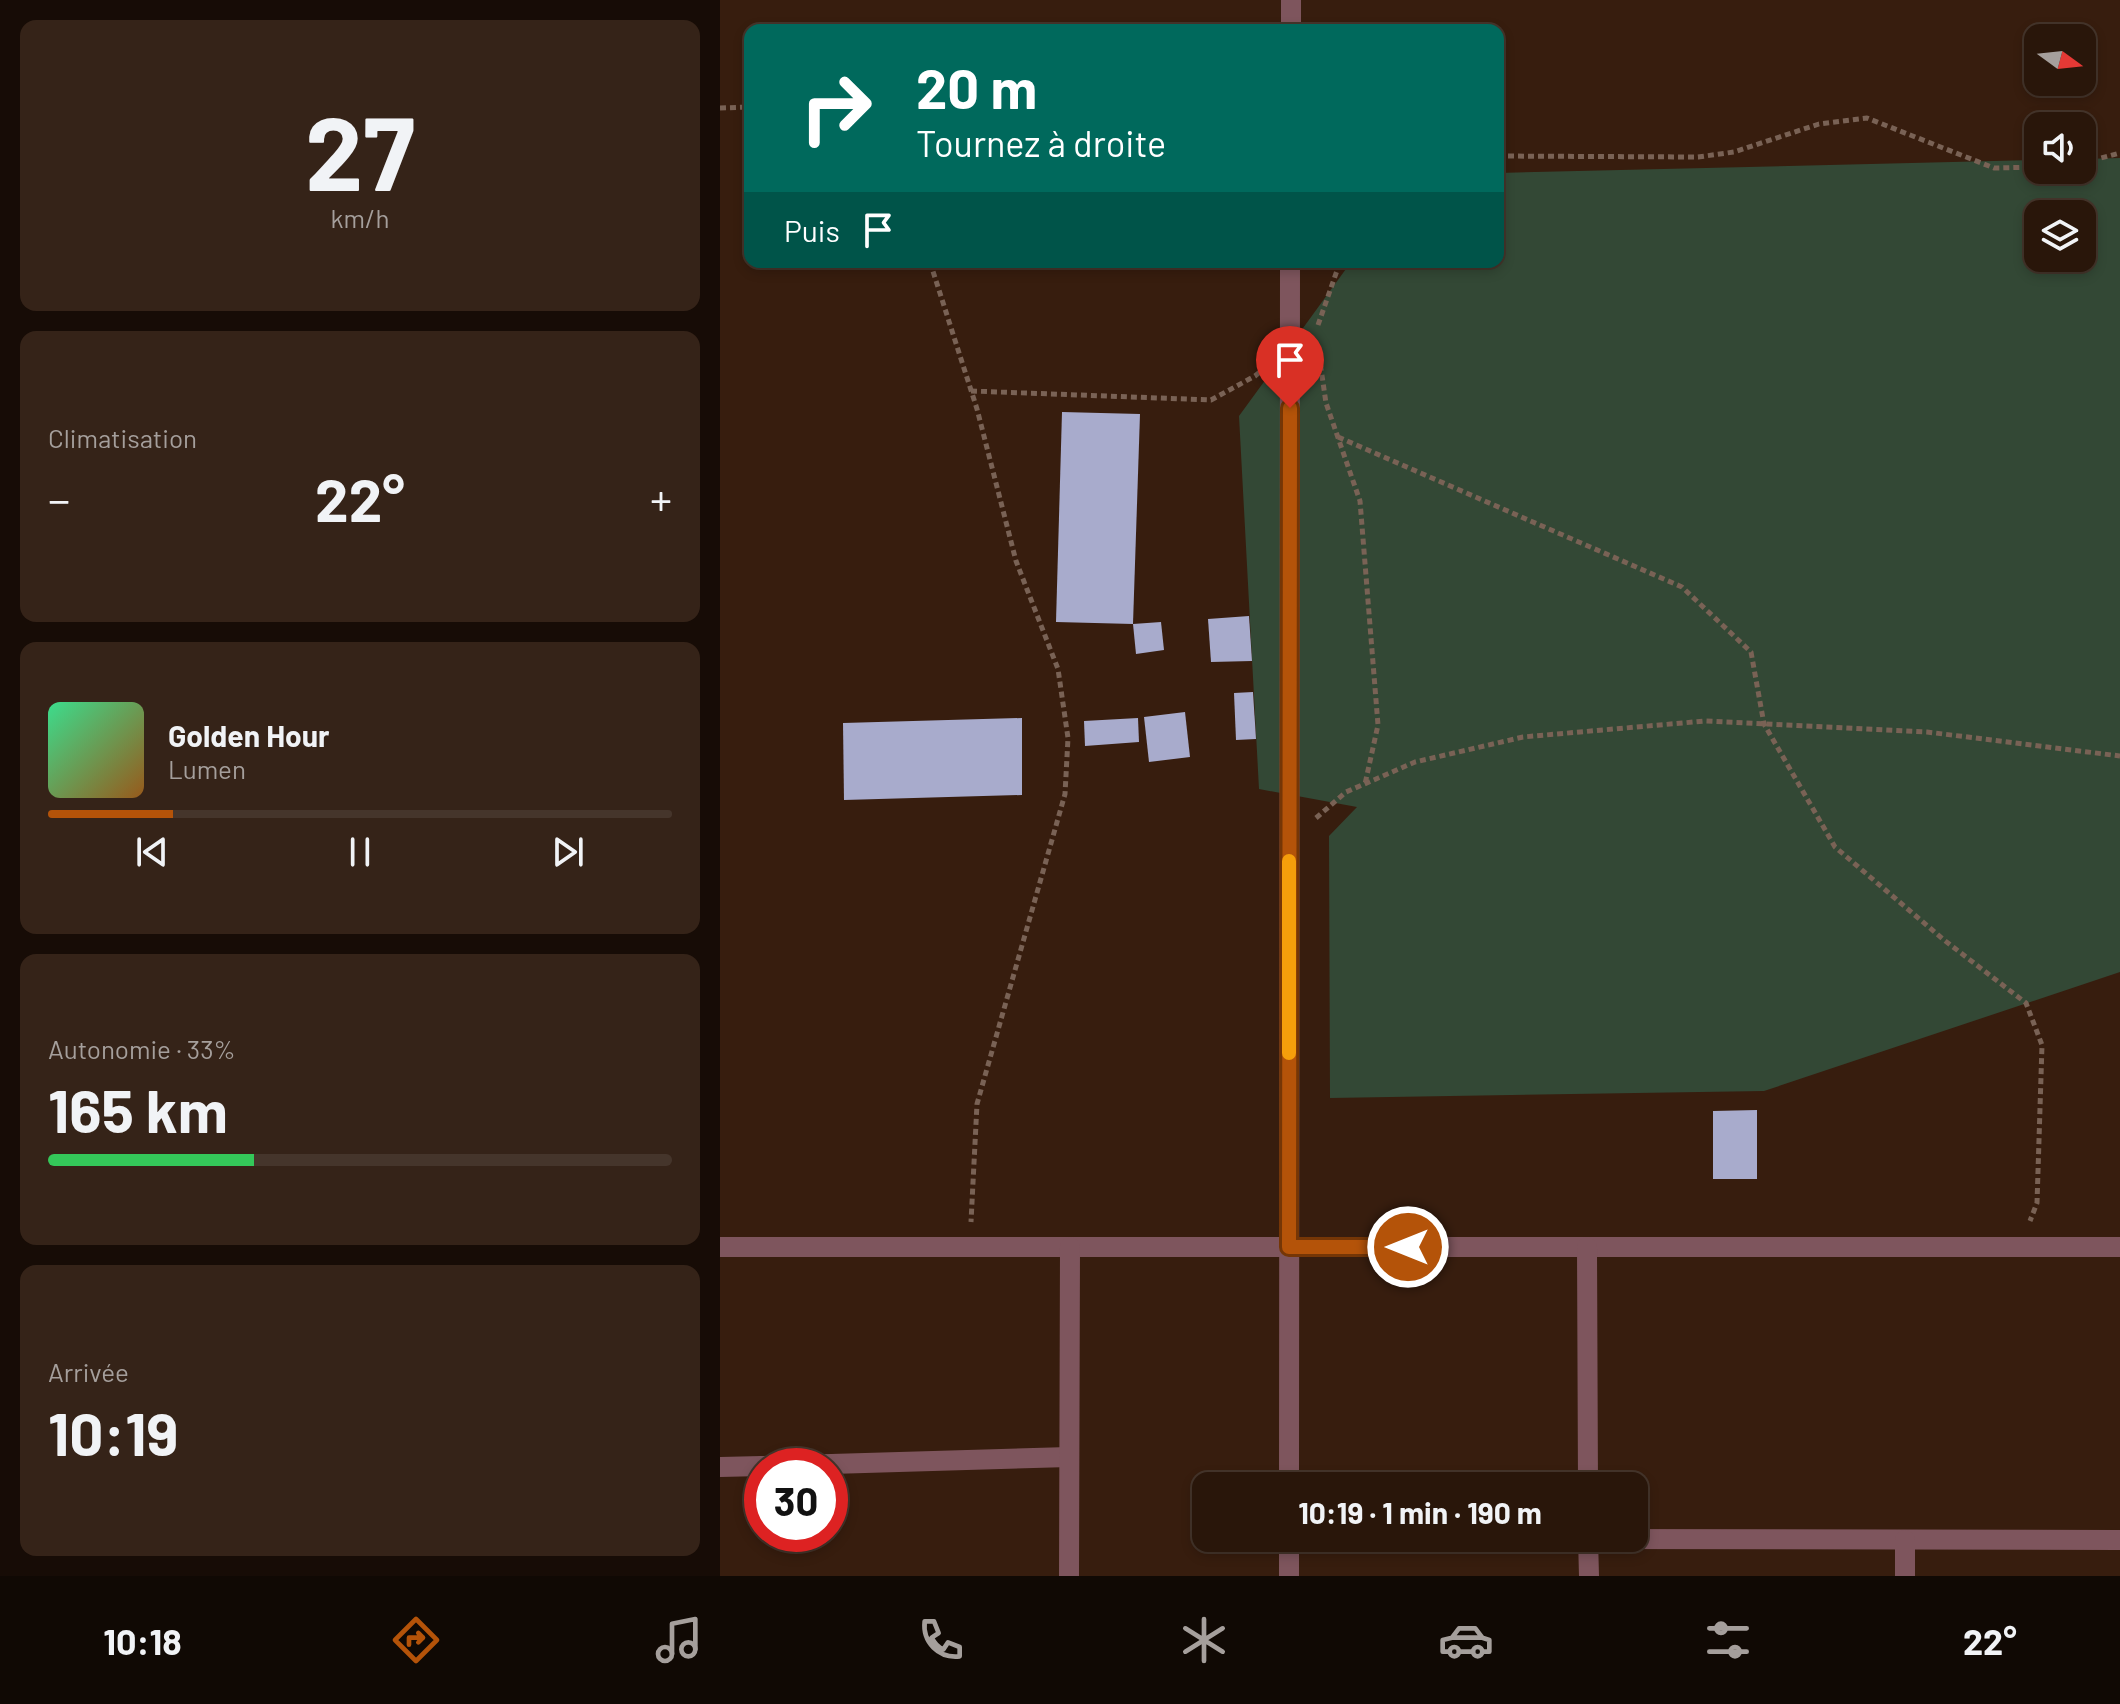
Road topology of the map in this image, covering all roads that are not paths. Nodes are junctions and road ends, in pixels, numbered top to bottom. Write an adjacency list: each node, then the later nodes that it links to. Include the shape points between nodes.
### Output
1 (1291, 0): 2 (street)
2 (1291, 24)
3 (1290, 268): 6 (street)
4 (720, 1247): 5 (street)
5 (1070, 1247): 6 (street); 9 (street)
6 (1289, 1247): 7 (street); 13 (street)
7 (1587, 1247): 8 (street); 14 (street)
8 (2120, 1247)
9 (1069, 1457): 10 (street); 20 (street)
10 (848, 1463)
11 (744, 1466): 12 (street)
12 (720, 1467)
13 (1289, 1472)
14 (1588, 1472)
15 (1648, 1538): 16 (street)
16 (1905, 1540): 17 (street); 23 (street)
17 (2120, 1540)
18 (1289, 1552): 21 (street)
19 (1588, 1552): 22 (street)
20 (1069, 1576)
21 (1289, 1576)
22 (1589, 1576)
23 (1905, 1576)

